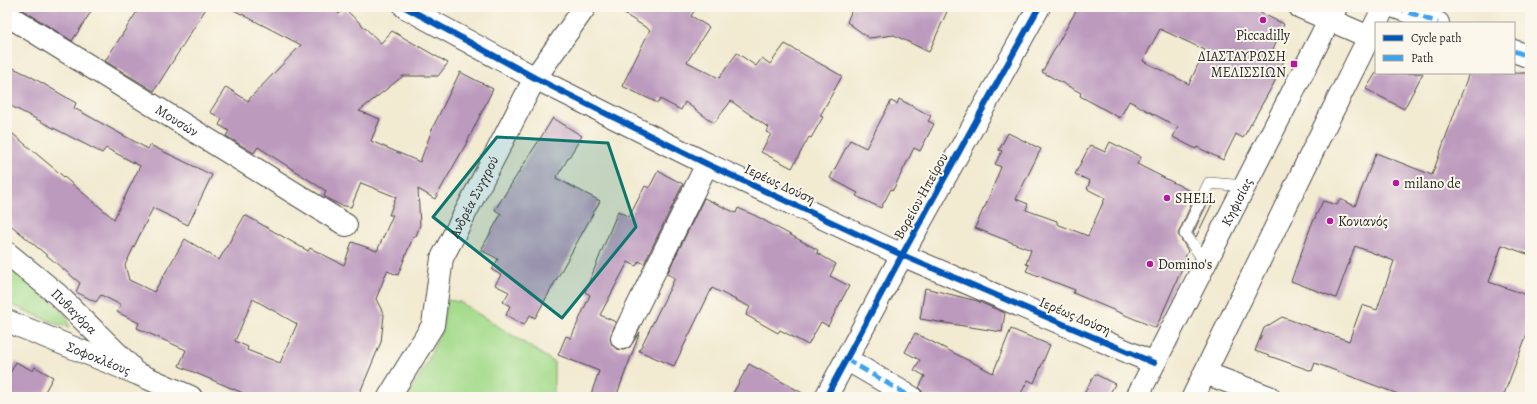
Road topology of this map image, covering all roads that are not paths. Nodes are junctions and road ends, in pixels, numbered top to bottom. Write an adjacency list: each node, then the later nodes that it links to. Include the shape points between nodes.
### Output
1 (405, 7): 15 (street, Ιερέως Δούση)
2 (585, 7): 15 (street, Ανδρέα Συγγρού)
3 (1040, 7): 20 (street, Βορείου Ηπείρου)
4 (1300, 7): 7 (street)
5 (1384, 7): 9 (street)
6 (1395, 7): 10 (street)
7 (1333, 14): 12 (street); 17 (street, Κηφισίας)
8 (7, 15): 18 (street, Μουσών)
9 (1376, 22)
10 (1435, 22)
11 (1375, 25): 12 (street)
12 (1369, 37): 26 (street)
13 (1515, 51): 14 (street)
14 (1530, 57)
15 (535, 78): 16 (street, Ιερέως Δούση); 29 (street, Ανδρέα Συγγρού, via 442,258 433,325)
16 (707, 164): 20 (street, Ιερέως Δούση); 23 (street)
17 (1245, 186): 21 (street, Κηφισίας); 21 (lane, via 1209,183 1186,234)
18 (346, 225)
19 (7, 253): 27 (street, Πυθαγόρα, via 57,294)
20 (902, 255): 24 (street, Βορείου Ηπείρου); 25 (street, Ιερέως Δούση)
21 (1206, 263): 25 (street, Κηφισίας)
22 (7, 321): 27 (street, Σοφοκλέους)
23 (622, 338)
24 (846, 359): 30 (street, Βορείου Ηπείρου); 31 (street)
25 (1154, 363): 32 (street, Κηφισίας)
26 (1205, 373): 33 (street); 34 (street)
27 (138, 374): 28 (street, Σοφοκλέους)
28 (191, 397)
29 (389, 397)
30 (826, 397)
31 (911, 397)
32 (1137, 397)
33 (1194, 397)
34 (1269, 397)

